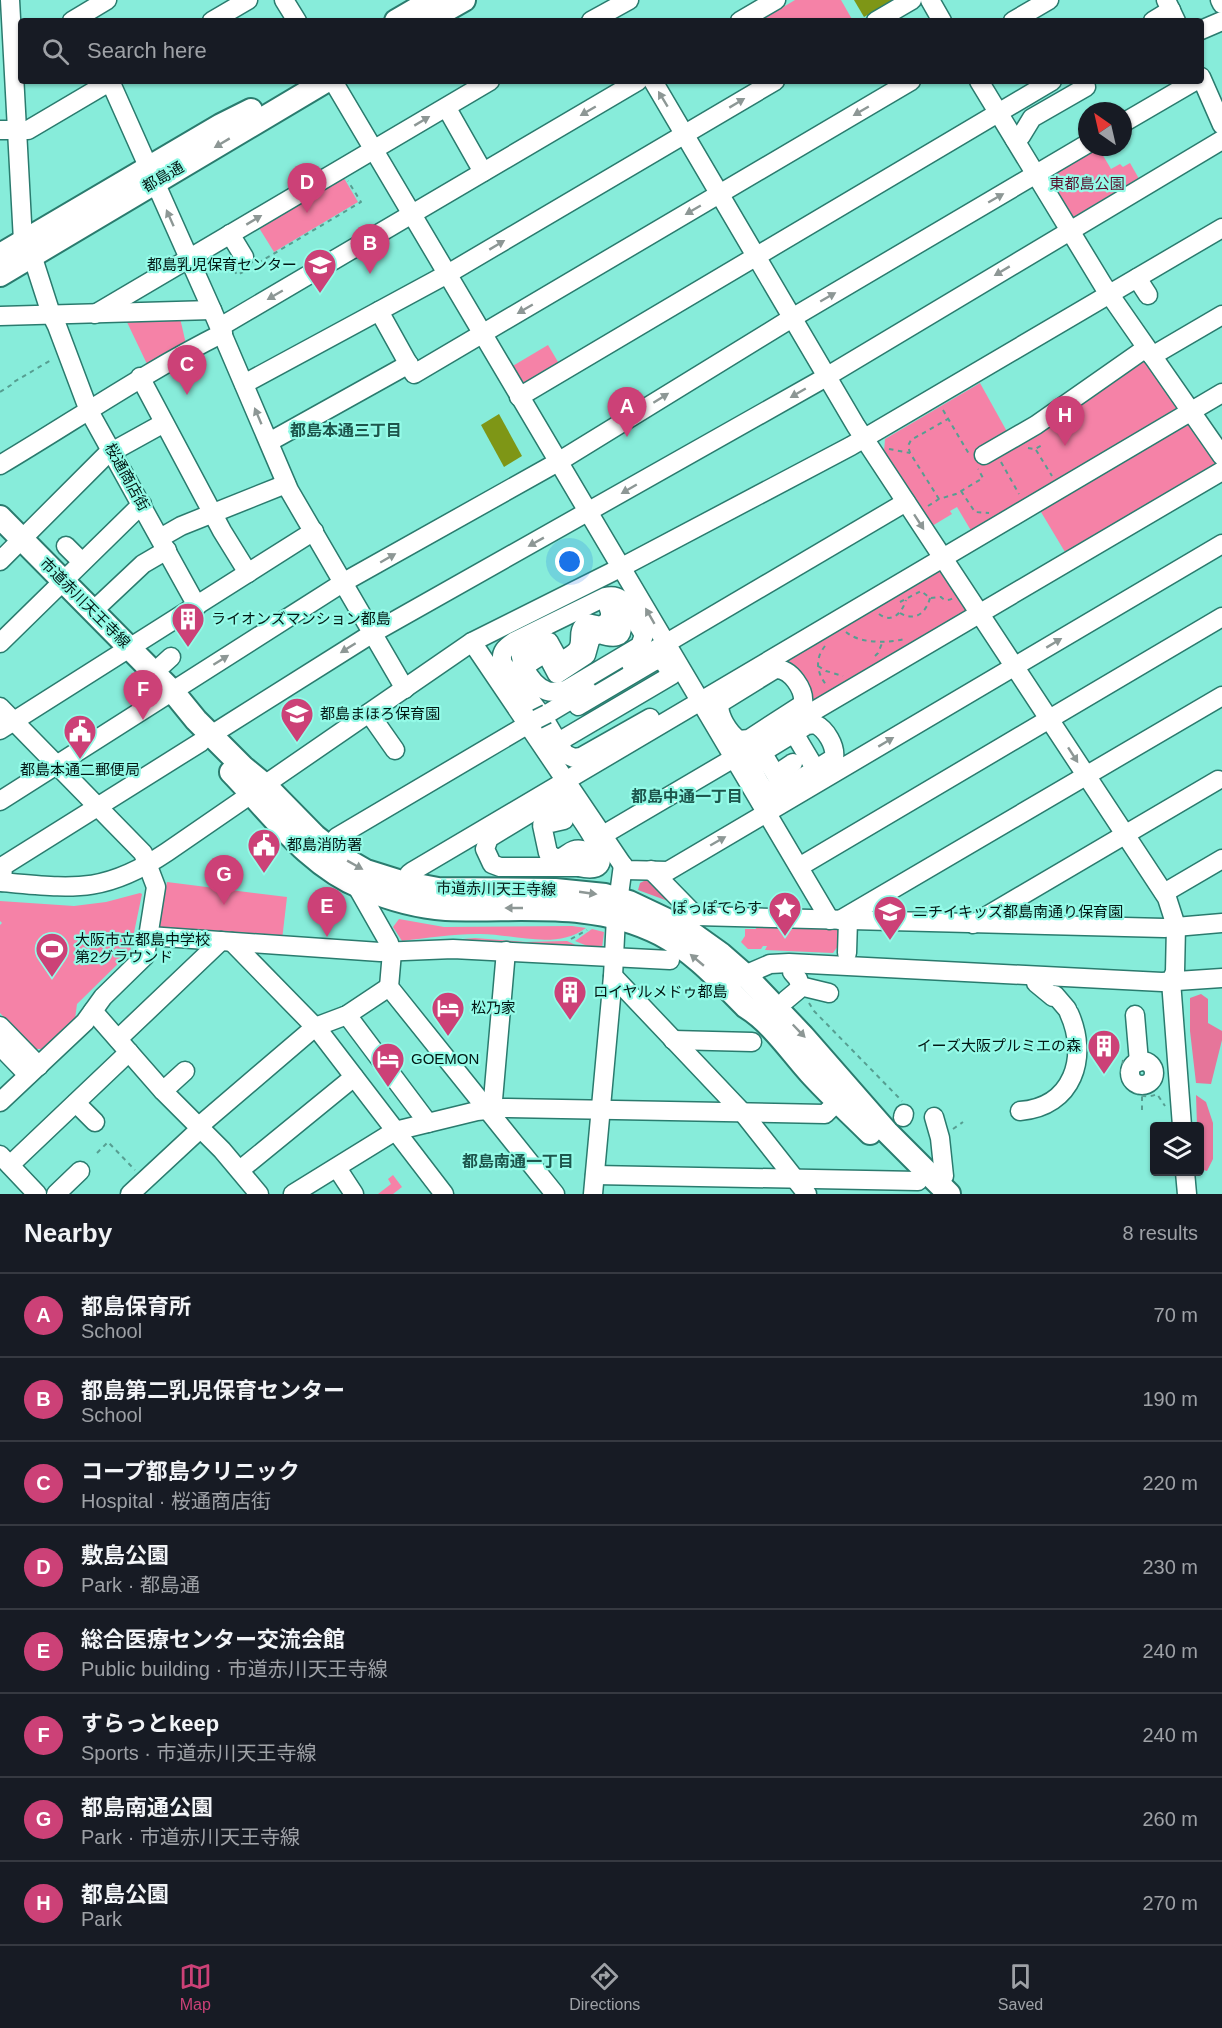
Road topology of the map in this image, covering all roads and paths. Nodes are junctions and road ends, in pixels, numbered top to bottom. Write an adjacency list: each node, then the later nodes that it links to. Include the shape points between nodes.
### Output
1 (10, 0): 27 (street, 桜通商店街)
2 (107, 0): 14 (street)
3 (248, 0): 15 (street)
4 (284, 0): 16 (street)
5 (432, 0): 17 (main road)
6 (464, 0): 18 (main road)
7 (628, 0): 12 (street)
8 (776, 0): 20 (street)
9 (912, 0): 21 (street)
10 (930, 0): 22 (street)
11 (1049, 0): 23 (street)
12 (611, 10): 19 (street)
13 (1171, 10): 24 (street)
14 (79, 14)
15 (217, 18)
16 (295, 18)
17 (401, 18)
18 (432, 18)
19 (596, 18)
20 (745, 18)
21 (881, 18)
22 (940, 18)
23 (1018, 18)
24 (1158, 18)
25 (1222, 21): 26 (street)
26 (1204, 29)
27 (17, 53): 49 (street, 桜通商店街)
28 (105, 84): 49 (street, via 28,129)
29 (111, 84): 58 (street)
30 (296, 84): 58 (main road, 都島通, via 221,124)
31 (320, 84): 58 (main road, 都島通, one-way to 58)
32 (335, 84): 54 (street)
33 (485, 84): 54 (street, one-way to 33)
34 (633, 84): 56 (street, one-way to 56)
35 (655, 84): 50 (street, one-way to 35)
36 (770, 84): 50 (street, one-way to 36)
37 (906, 84): 59 (street, one-way to 59)
38 (981, 84): 45 (street)
39 (1047, 84): 43 (street)
40 (1190, 84): 47 (street)
41 (1204, 84): 48 (street)
42 (1086, 87): 46 (street)
43 (1026, 96): 45 (street); 46 (street)
44 (449, 112): 56 (street)
45 (998, 113): 51 (street); 66 (street)
46 (1037, 116): 51 (street)
47 (1132, 118)
48 (1222, 125)
49 (8, 129): 64 (street, 桜通商店街)
50 (684, 134): 59 (street); 70 (street, one-way to 50)
51 (1015, 140): 57 (street)
52 (1222, 140): 62 (street)
53 (1078, 149): 57 (street)
54 (373, 150): 55 (street); 60 (street)
55 (341, 169): 63 (street, one-way to 55); 68 (path, via 361,202)
56 (483, 172): 60 (street)
57 (1036, 174): 62 (street); 80 (street, one-way to 57)
58 (151, 175): 64 (main road, 都島通); 67 (street, one-way to 58)
59 (720, 195): 66 (street); 82 (street, one-way to 82)
60 (411, 215): 70 (street); 81 (street, one-way to 81)
61 (1222, 228): 71 (street)
62 (1070, 230): 72 (street); 86 (street, one-way to 86)
63 (230, 234): 67 (street); 68 (street)
64 (27, 248): 65 (main road, 都島通); 69 (main road, 都島通); 76 (street, 桜通商店街)
65 (0, 255)
66 (756, 256): 80 (street); 91 (street)
67 (189, 259): 74 (street); 77 (street)
68 (245, 264)
69 (0, 274)
70 (447, 274): 75 (street); 82 (street)
71 (1137, 278): 72 (street); 73 (street)
72 (1109, 294): 84 (street); 97 (street)
73 (1148, 295)
74 (212, 310): 77 (street); 81 (street)
75 (379, 311): 85 (street); 88 (street)
76 (51, 314): 77 (street); 79 (street); 83 (street, 桜通商店街)
77 (95, 314)
78 (1222, 315): 84 (street)
79 (0, 316)
80 (792, 318): 86 (street); 105 (street, one-way to 80)
81 (221, 330): 87 (street); 88 (street)
82 (482, 334): 85 (street, via 414,374); 91 (street)
83 (66, 350): 89 (path); 93 (street, 桜通商店街)
84 (1149, 352): 94 (street); 102 (street)
85 (409, 364): 98 (street)
86 (827, 376): 97 (street); 116 (street, one-way to 116)
87 (140, 377): 93 (street); 96 (street)
88 (244, 384): 98 (street, one-way to 88)
89 (0, 392)
90 (1222, 393): 94 (street)
91 (519, 397): 105 (street)
92 (939, 405): 95 (path)
93 (89, 411): 101 (street, 桜通商店街); 106 (street)
94 (1191, 411): 104 (street); 109 (street)
95 (948, 419): 103 (path, via 911,440); 110 (path, via 983,478)
96 (164, 423): 101 (street); 117 (street)
97 (864, 438): 114 (street); 126 (street)
98 (269, 442): 108 (street)
99 (880, 448): 103 (path)
100 (1035, 448): 109 (path)
101 (112, 451): 113 (street, 桜通商店街); 122 (street)
102 (989, 452): 111 (path)
103 (910, 453): 112 (path)
104 (1222, 456)
105 (558, 462): 116 (street); 128 (street, one-way to 105)
106 (0, 465)
107 (1222, 471): 139 (street)
108 (286, 484): 117 (street); 119 (street)
109 (1059, 488): 124 (street)
110 (961, 491): 112 (path); 115 (path, via 975,512)
111 (1020, 495)
112 (939, 499): 114 (path)
113 (142, 504): 120 (street, 桜通商店街); 125 (street, via 91,543)
114 (913, 507): 124 (street, one-way to 124); 150 (street)
115 (990, 512)
116 (587, 513): 126 (street); 144 (street, one-way to 144)
117 (213, 514): 120 (street, via 181,526); 127 (street)
118 (0, 517): 122 (main road, 市道赤川天王寺線)
119 (314, 531): 127 (street); 128 (street)
120 (164, 544): 135 (street, 桜通商店街); 137 (street)
121 (1222, 544): 156 (street, one-way to 121)
122 (9, 546): 129 (main road, 市道赤川天王寺線)
123 (66, 546): 125 (street)
124 (942, 557): 139 (street); 164 (street)
125 (82, 562): 129 (street)
126 (622, 567): 149 (street); 150 (street, one-way to 126)
127 (248, 573): 135 (street)
128 (344, 582): 144 (street); 161 (street, one-way to 128)
129 (59, 585): 137 (main road, 市道赤川天王寺線); 145 (street); 151 (main road, 市道赤川天王寺線)
130 (958, 595): 132 (path, via 949,600)
131 (609, 597): 141 (street, via 625,603); 142 (street); 154 (street, via 622,623 622,632 615,638 600,634 591,637 588,651)
132 (930, 598): 133 (path, via 921,591); 138 (path, via 924,612 917,616)
133 (906, 600): 134 (path); 138 (path)
134 (892, 603)
135 (196, 604): 151 (street)
136 (881, 610): 138 (path, via 879,614 887,618)
137 (93, 611): 151 (main road, 市道赤川天王寺線)
138 (900, 613)
139 (980, 613): 152 (street); 156 (street)
140 (1222, 617): 171 (street)
141 (636, 620): 154 (street, via 629,639); 157 (street, via 644,635 640,646 566,690 553,692 542,688)
142 (557, 622): 146 (street); 154 (street)
143 (851, 627): 148 (path, via 845,630 847,634 860,640)
144 (373, 633): 159 (street); 173 (street, one-way to 173)
145 (1, 639)
146 (522, 639): 157 (street, via 520,658); 178 (street, via 505,649 501,656 503,664 562,750)
147 (829, 640): 155 (path, via 817,659)
148 (883, 641): 152 (path, via 906,639); 153 (path)
149 (472, 642): 159 (street); 170 (street)
150 (666, 643): 164 (street); 170 (street)
151 (124, 652): 161 (main road, 市道赤川天王寺線); 172 (street)
152 (914, 652): 162 (street)
153 (873, 658)
154 (579, 660): 157 (street, via 554,684); 157 (street, via 557,674 545,655)
155 (818, 666): 158 (path); 162 (path, via 823,681)
156 (1014, 666): 171 (street); 188 (street, one-way to 156)
157 (532, 674)
158 (847, 676)
159 (405, 688): 168 (street)
160 (610, 688): 165 (street); 166 (street); 166 (street, via 656,660 664,662 672,675)
161 (167, 695): 173 (main road, 市道赤川天王寺線); 180 (street)
162 (838, 696): 177 (street)
163 (1222, 696): 182 (street)
164 (700, 700): 177 (street); 185 (street)
165 (584, 703): 169 (street); 170 (street)
166 (621, 705): 169 (street); 175 (street, via 642,722)
167 (0, 707): 172 (street)
168 (369, 713): 176 (street); 184 (street)
169 (602, 716): 174 (street); 175 (street)
170 (543, 719): 185 (street); 194 (street, via 337,837)
171 (1049, 719): 182 (street, one-way to 182); 200 (street)
172 (7, 726): 180 (street)
173 (206, 738): 184 (main road, 市道赤川天王寺線); 187 (street)
174 (565, 738)
175 (596, 748): 178 (street, via 581,757)
176 (395, 750)
177 (748, 752): 177 (street, via 720,713 720,703 775,669 788,671 802,694 803,704 749,739 739,740); 179 (street); 179 (street); 179 (street, via 754,772 766,790 776,793); 188 (street); 193 (street)
178 (571, 757): 185 (street)
179 (793, 758): 181 (street); 181 (street); 181 (street, via 811,724 819,725 834,747 834,758)
180 (57, 765): 186 (street); 187 (street)
181 (821, 767)
182 (1086, 775): 192 (street); 207 (street)
183 (1218, 780): 192 (street)
184 (258, 789): 194 (main road, 市道赤川天王寺線); 197 (street); 204 (main road, 市道赤川天王寺線, via 313,856)
185 (564, 796): 189 (street); 190 (street); 193 (street); 195 (street, via 489,837); 203 (street, via 409,874)
186 (0, 801)
187 (99, 808): 197 (street, via 143,853); 202 (street, via 3,866)
188 (766, 812): 200 (street); 201 (street, one-way to 188)
189 (582, 821): 190 (street); 198 (street, via 600,849 601,860 594,869)
190 (539, 829): 198 (street, via 548,853 556,859 573,850 585,853 588,860)
191 (513, 834): 195 (street)
192 (1125, 834): 205 (street); 209 (street)
193 (603, 835): 199 (street)
194 (328, 847): 203 (main road, 市道赤川天王寺線, one-way to 203, via 366,871)
195 (485, 850): 198 (street, via 492,864 500,867)
196 (1222, 859): 205 (street)
197 (149, 865): 202 (street, via 107,883 83,887); 211 (street, via 156,887)
198 (579, 867)
199 (624, 867): 201 (street); 206 (street)
200 (798, 867): 207 (street)
201 (659, 870): 207 (street, via 696,916)
202 (1, 882)
203 (407, 884): 206 (main road, 市道赤川天王寺線, one-way to 206, via 438,890 569,890)
204 (356, 885): 206 (main road, 市道赤川天王寺線, one-way to 204, via 445,909 389,898); 214 (street)
205 (1166, 895): 210 (street)
206 (617, 908): 216 (street); 218 (main road, 市道赤川天王寺線, via 662,916); 220 (main road, 市道赤川天王寺線, one-way to 206, via 675,943)
207 (839, 920): 209 (street); 215 (street)
208 (1222, 923): 210 (street)
209 (973, 924): 210 (street)
210 (1176, 926): 222 (street, via 1176,972)
211 (149, 936): 212 (street); 230 (street, via 145,956)
212 (226, 941): 214 (street); 235 (street); 238 (street)
213 (507, 951): 214 (street); 216 (street); 253 (street, via 493,1100)
214 (392, 952): 226 (street)
215 (847, 953)
216 (613, 958): 217 (street); 219 (street)
217 (670, 960)
218 (751, 975): 220 (street, via 734,980); 222 (street, via 770,964 821,964); 231 (street, via 746,993); 274 (main road, 市道赤川天王寺線, one-way to 274)
219 (613, 976): 236 (street); 254 (street)
220 (717, 978): 231 (main road, 市道赤川天王寺線)
221 (1222, 978): 222 (street)
222 (1171, 981): 243 (street)
223 (801, 982): 227 (street); 228 (street); 255 (path, via 814,1011)
224 (1036, 983): 229 (street, via 1058,997)
225 (1066, 985): 229 (street)
226 (389, 987): 232 (street); 253 (street)
227 (829, 993)
228 (786, 1000)
229 (1068, 1010): 257 (street, via 1077,1041 1072,1077 1063,1092 1048,1104)
230 (93, 1011): 238 (street); 244 (street)
231 (754, 1012): 249 (main road, 市道赤川天王寺線)
232 (347, 1015): 235 (street); 262 (street)
233 (1136, 1015): 240 (street)
234 (0, 1026): 244 (street)
235 (315, 1027): 245 (street); 263 (street, via 205,1120)
236 (673, 1040): 237 (street); 247 (street)
237 (752, 1042)
238 (123, 1046): 246 (street); 251 (street)
239 (0, 1048): 244 (street)
240 (1132, 1059): 243 (street, via 1130,1076 1140,1085 1152,1080 1154,1073); 248 (path, via 1120,1067 1122,1076)
241 (0, 1060): 244 (street)
242 (185, 1071): 246 (street)
243 (1178, 1071): 260 (street)
244 (30, 1074): 250 (street)
245 (354, 1077): 264 (street); 268 (street)
246 (163, 1091): 263 (street)
247 (727, 1096): 252 (street, via 735,1088 752,1102); 258 (street)
248 (1142, 1096): 256 (path); 260 (path, via 1157,1094)
249 (838, 1101): 258 (street, via 825,1114); 274 (main road, 市道赤川天王寺線)
250 (0, 1102)
251 (76, 1102): 261 (street); 266 (street)
252 (778, 1103)
253 (488, 1110): 254 (street); 262 (street); 282 (street)
254 (602, 1110): 258 (street); 270 (street)
255 (903, 1110)
256 (1142, 1110)
257 (1020, 1111)
258 (744, 1113): 272 (street)
259 (934, 1117): 274 (street, via 944,1176)
260 (1176, 1120)
261 (95, 1122)
262 (428, 1123): 264 (street)
263 (200, 1129): 268 (street); 273 (street)
264 (395, 1131): 267 (street); 281 (street)
265 (97, 1153): 273 (path, via 108,1142)
266 (5, 1160): 275 (street)
267 (337, 1168): 279 (street); 280 (street)
268 (240, 1170): 278 (street)
269 (80, 1171): 276 (street)
270 (595, 1175): 272 (street); 283 (street)
271 (1185, 1176): 285 (street)
272 (795, 1179): 274 (street); 284 (street)
273 (145, 1181): 277 (street)
274 (934, 1188)
275 (38, 1194)
276 (56, 1194)
277 (130, 1194)
278 (259, 1194)
279 (293, 1194)
280 (354, 1194)
281 (444, 1194)
282 (555, 1194)
283 (594, 1194)
284 (807, 1194)
285 (1187, 1194)

